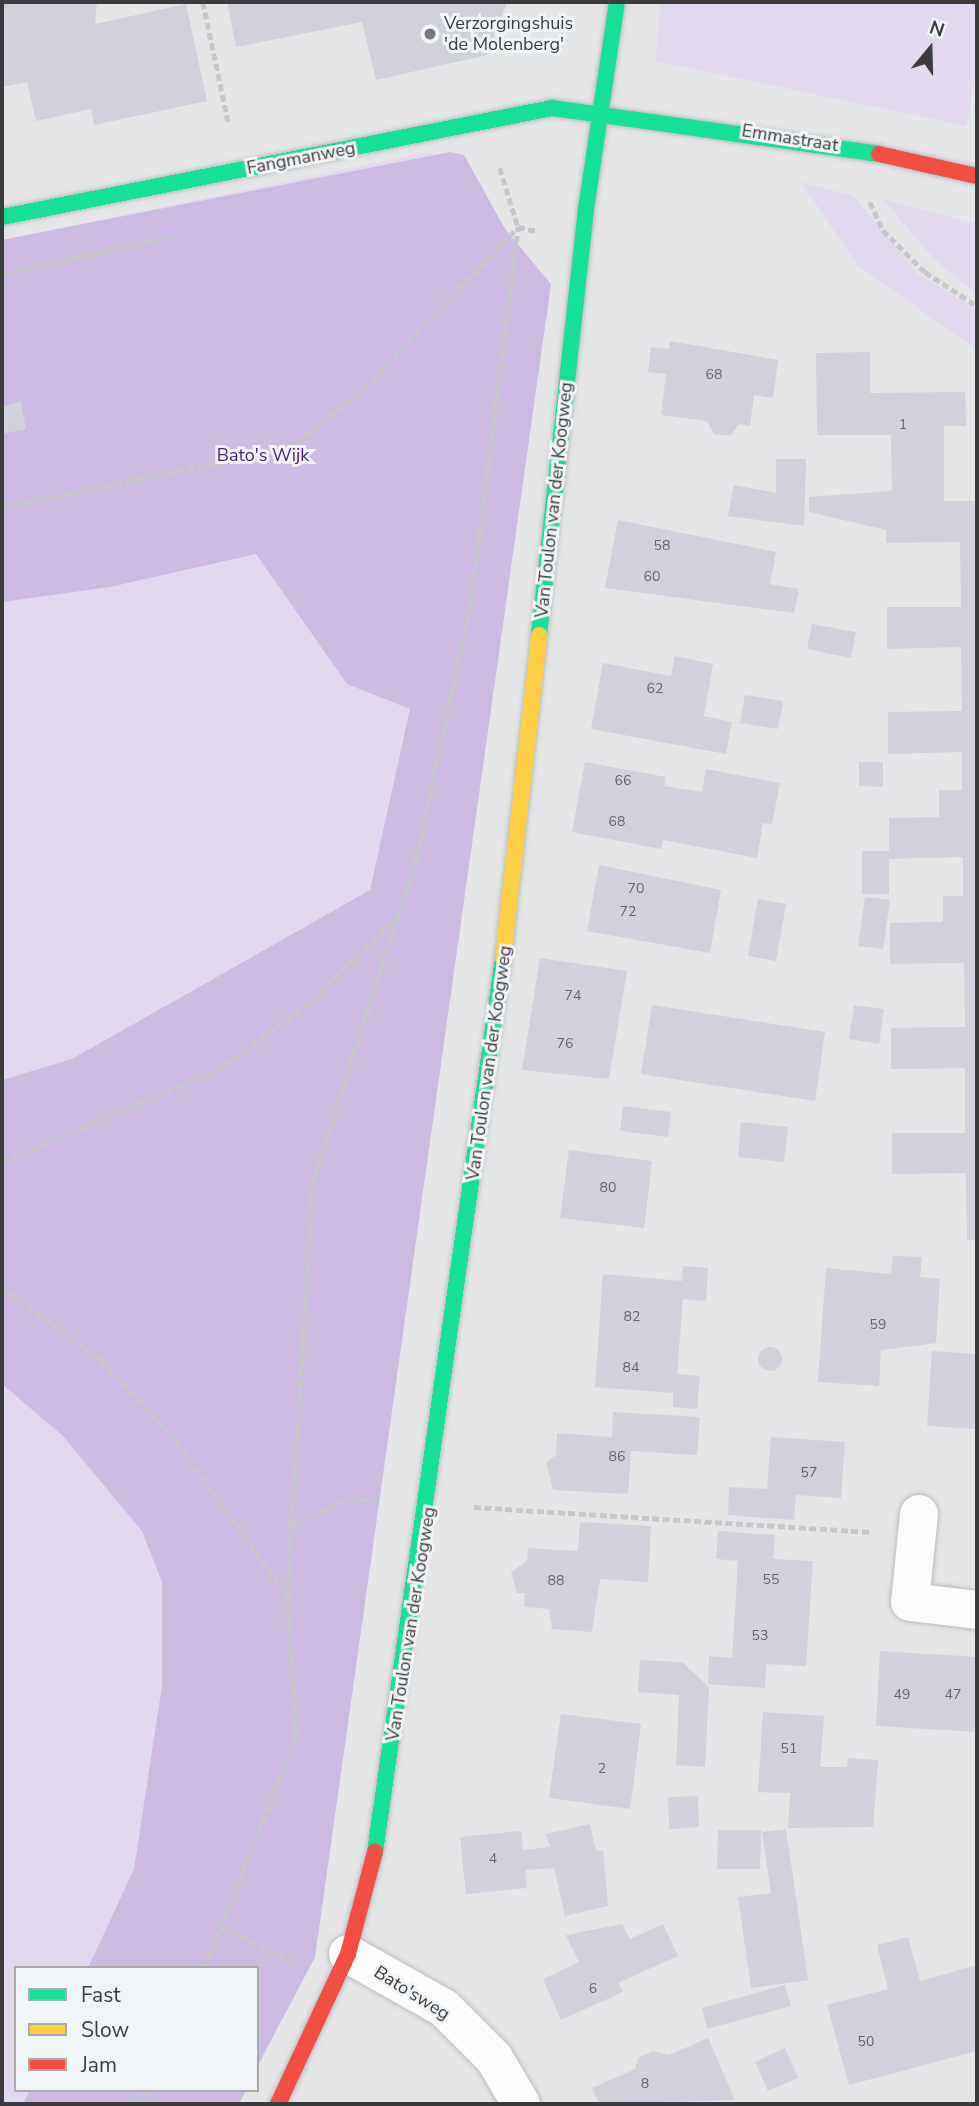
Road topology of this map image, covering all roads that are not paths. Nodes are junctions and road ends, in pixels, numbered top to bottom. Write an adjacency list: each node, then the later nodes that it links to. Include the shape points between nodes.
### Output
1 (617, 2): 2 (street, Van Toulon van der Koogweg)
2 (600, 117): 3 (street, Emmastraat, via 675,120 846,146); 4 (street, Fangmanweg, via 552,108); 7 (street, Van Toulon van der Koogweg, via 507,930 430,1503 381,1828)
3 (977, 176)
4 (2, 217)
5 (918, 1525): 6 (street, via 910,1602)
6 (977, 1610)
7 (341, 1970): 8 (street, Van Toulon van der Koogweg); 9 (street, Bato'sweg, via 444,2008 494,2058)
8 (278, 2104)
9 (521, 2104)

